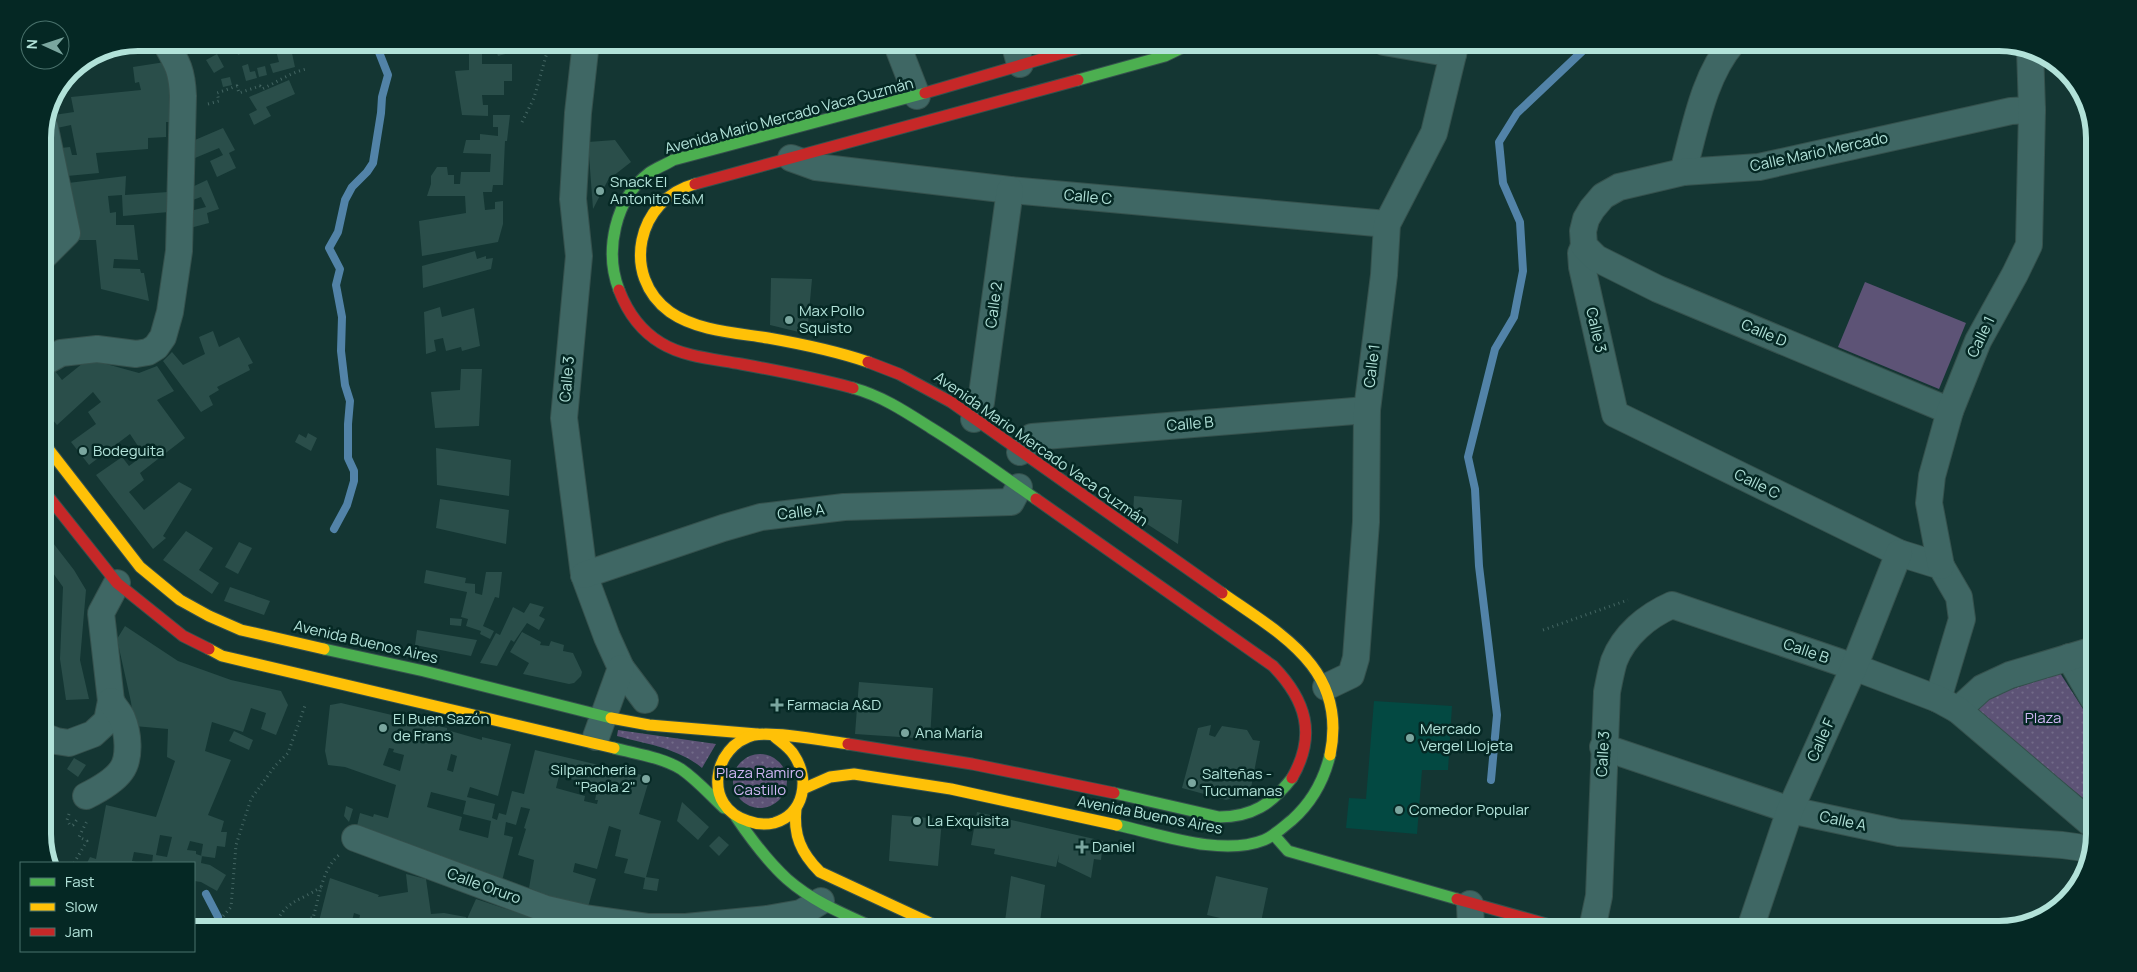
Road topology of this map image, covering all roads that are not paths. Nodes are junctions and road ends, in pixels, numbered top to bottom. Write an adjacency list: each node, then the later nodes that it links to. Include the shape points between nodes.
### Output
1 (170, 51): 21 (street, via 182,75 183,88 179,251 164,337 148,352 136,354 97,349 61,353)
2 (585, 51): 19 (street, Calle 3, via 573,199)
3 (899, 51): 10 (street)
4 (1032, 51): 8 (main road, Avenida Mario Mercado Vaca Guzmán)
5 (1175, 51): 10 (main road, Avenida Mario Mercado Vaca Guzmán, via 1165,56)
6 (1453, 51): 16 (street, Calle 1, via 1434,133)
7 (1726, 51): 14 (street, via 1704,96)
8 (1017, 53): 10 (main road, Avenida Mario Mercado Vaca Guzmán)
9 (2030, 57): 11 (street)
10 (921, 109): 12 (main road, Avenida Mario Mercado Vaca Guzmán); 12 (main road, Avenida Mario Mercado Vaca Guzmán)
11 (2032, 110): 14 (street, Calle Mario Mercado, via 2011,111 1759,167); 23 (street, Calle 1, via 2029,245 1978,341)
12 (788, 144): 15 (street, Calle C, via 816,167); 20 (main road, Avenida Mario Mercado Vaca Guzmán, via 668,196 648,220 640,243); 20 (main road, Avenida Mario Mercado Vaca Guzmán, via 673,160 648,174 632,190 617,218 612,240)
13 (51, 157): 18 (street, via 67,233)
14 (1683, 172): 17 (street, Calle Mario Mercado, via 1619,187 1603,196 1586,218)
15 (1010, 190): 16 (street, Calle C); 25 (street, Calle 2, via 981,402)
16 (1387, 224): 22 (street, Calle 1, via 1384,275)
17 (1584, 246): 23 (street, Calle D, via 1596,258 1658,289); 24 (street, Calle 3, via 1582,268)
18 (51, 249)
19 (579, 256): 20 (street); 32 (street, Calle 3, via 564,418)
20 (626, 256): 25 (main road, Avenida Mario Mercado Vaca Guzmán, via 643,274 655,297 668,311 683,320 839,353 880,366 914,380); 25 (main road, Avenida Mario Mercado Vaca Guzmán, via 614,279 620,297 638,325 666,346 692,355 820,378 870,393)
21 (51, 359)
22 (1366, 410): 27 (street, Calle B, via 1032,437); 40 (street, Calle 1, via 1366,522 1356,658 1351,675)
23 (1950, 411): 31 (street, Calle 1, via 1932,476 1929,503)
24 (1615, 414): 30 (street, Calle C)
25 (965, 433): 27 (main road, Avenida Mario Mercado Vaca Guzmán); 28 (main road, Avenida Mario Mercado Vaca Guzmán)
26 (51, 452): 44 (main road, Avenida Buenos Aires, via 140,567 180,600 209,616 241,630)
27 (1020, 452): 40 (main road, Avenida Mario Mercado Vaca Guzmán, via 1292,642 1314,666)
28 (1019, 487): 32 (street, Calle A, via 1011,502 844,507 760,517); 55 (main road, Avenida Mario Mercado Vaca Guzmán, via 1273,666 1289,683 1301,705 1306,734 1301,763)
29 (51, 500): 33 (main road)
30 (1899, 553): 31 (street, Calle C); 37 (street, Calle F)
31 (1941, 566): 43 (street, Calle 1, via 1959,597 1962,619)
32 (584, 576): 38 (street, Calle 3)
33 (117, 583): 42 (street, via 101,613); 48 (main road, via 183,636 222,656)
34 (1672, 605): 37 (street, Calle B); 49 (street, Calle 3, via 1638,626 1614,661 1607,692)
35 (2086, 652): 36 (street)
36 (2069, 657): 39 (street); 43 (street, via 2010,675)
37 (1854, 667): 43 (street, Calle B); 54 (street, Calle F)
38 (621, 668): 41 (street, Calle 3); 44 (street)
39 (2086, 686)
40 (1326, 687): 58 (main road, Avenida Mario Mercado Vaca Guzmán, via 1332,717 1332,751 1323,781 1296,818)
41 (644, 700)
42 (111, 701): 47 (street, via 107,720 93,734 70,743); 51 (street, via 122,718 127,758 122,771)
43 (1948, 705): 57 (street, Calle B)
44 (604, 717): 45 (main road, Avenida Buenos Aires, via 649,725); 48 (street)
45 (757, 734): 46 (main road); 52 (main road, via 735,745 719,767 718,795)
46 (775, 736): 50 (main road, via 788,744 800,758); 55 (main road, Avenida Buenos Aires, via 953,759 1219,817)
47 (51, 739)
48 (594, 742): 52 (main road, via 663,761 680,769)
49 (1603, 747): 54 (street, Calle A); 68 (street, Calle 3, via 1599,896)
50 (805, 788): 53 (main road); 58 (main road, Avenida Buenos Aires, via 830,777 854,774 951,789 1212,846 1262,841)
51 (86, 796)
52 (724, 808): 56 (main road)
53 (796, 808): 56 (main road, via 778,822 764,825); 66 (main road, via 796,838 820,872)
54 (1790, 810): 60 (street, Calle A, via 1899,833); 69 (street, Calle F)
55 (1265, 814): 58 (main road)
56 (736, 817): 61 (main road, via 754,845 788,880)
57 (2086, 819)
58 (1274, 835): 62 (main road, via 1288,851)
59 (355, 838): 63 (street, Calle Oruro, via 546,909)
60 (2084, 848)
61 (821, 902): 64 (street, Calle Oruro, via 801,914); 65 (main road)
62 (1470, 917): 67 (main road)
63 (603, 921)
64 (747, 921)
65 (859, 921)
66 (925, 921)
67 (1499, 921)
68 (1594, 921)
69 (1753, 921)

